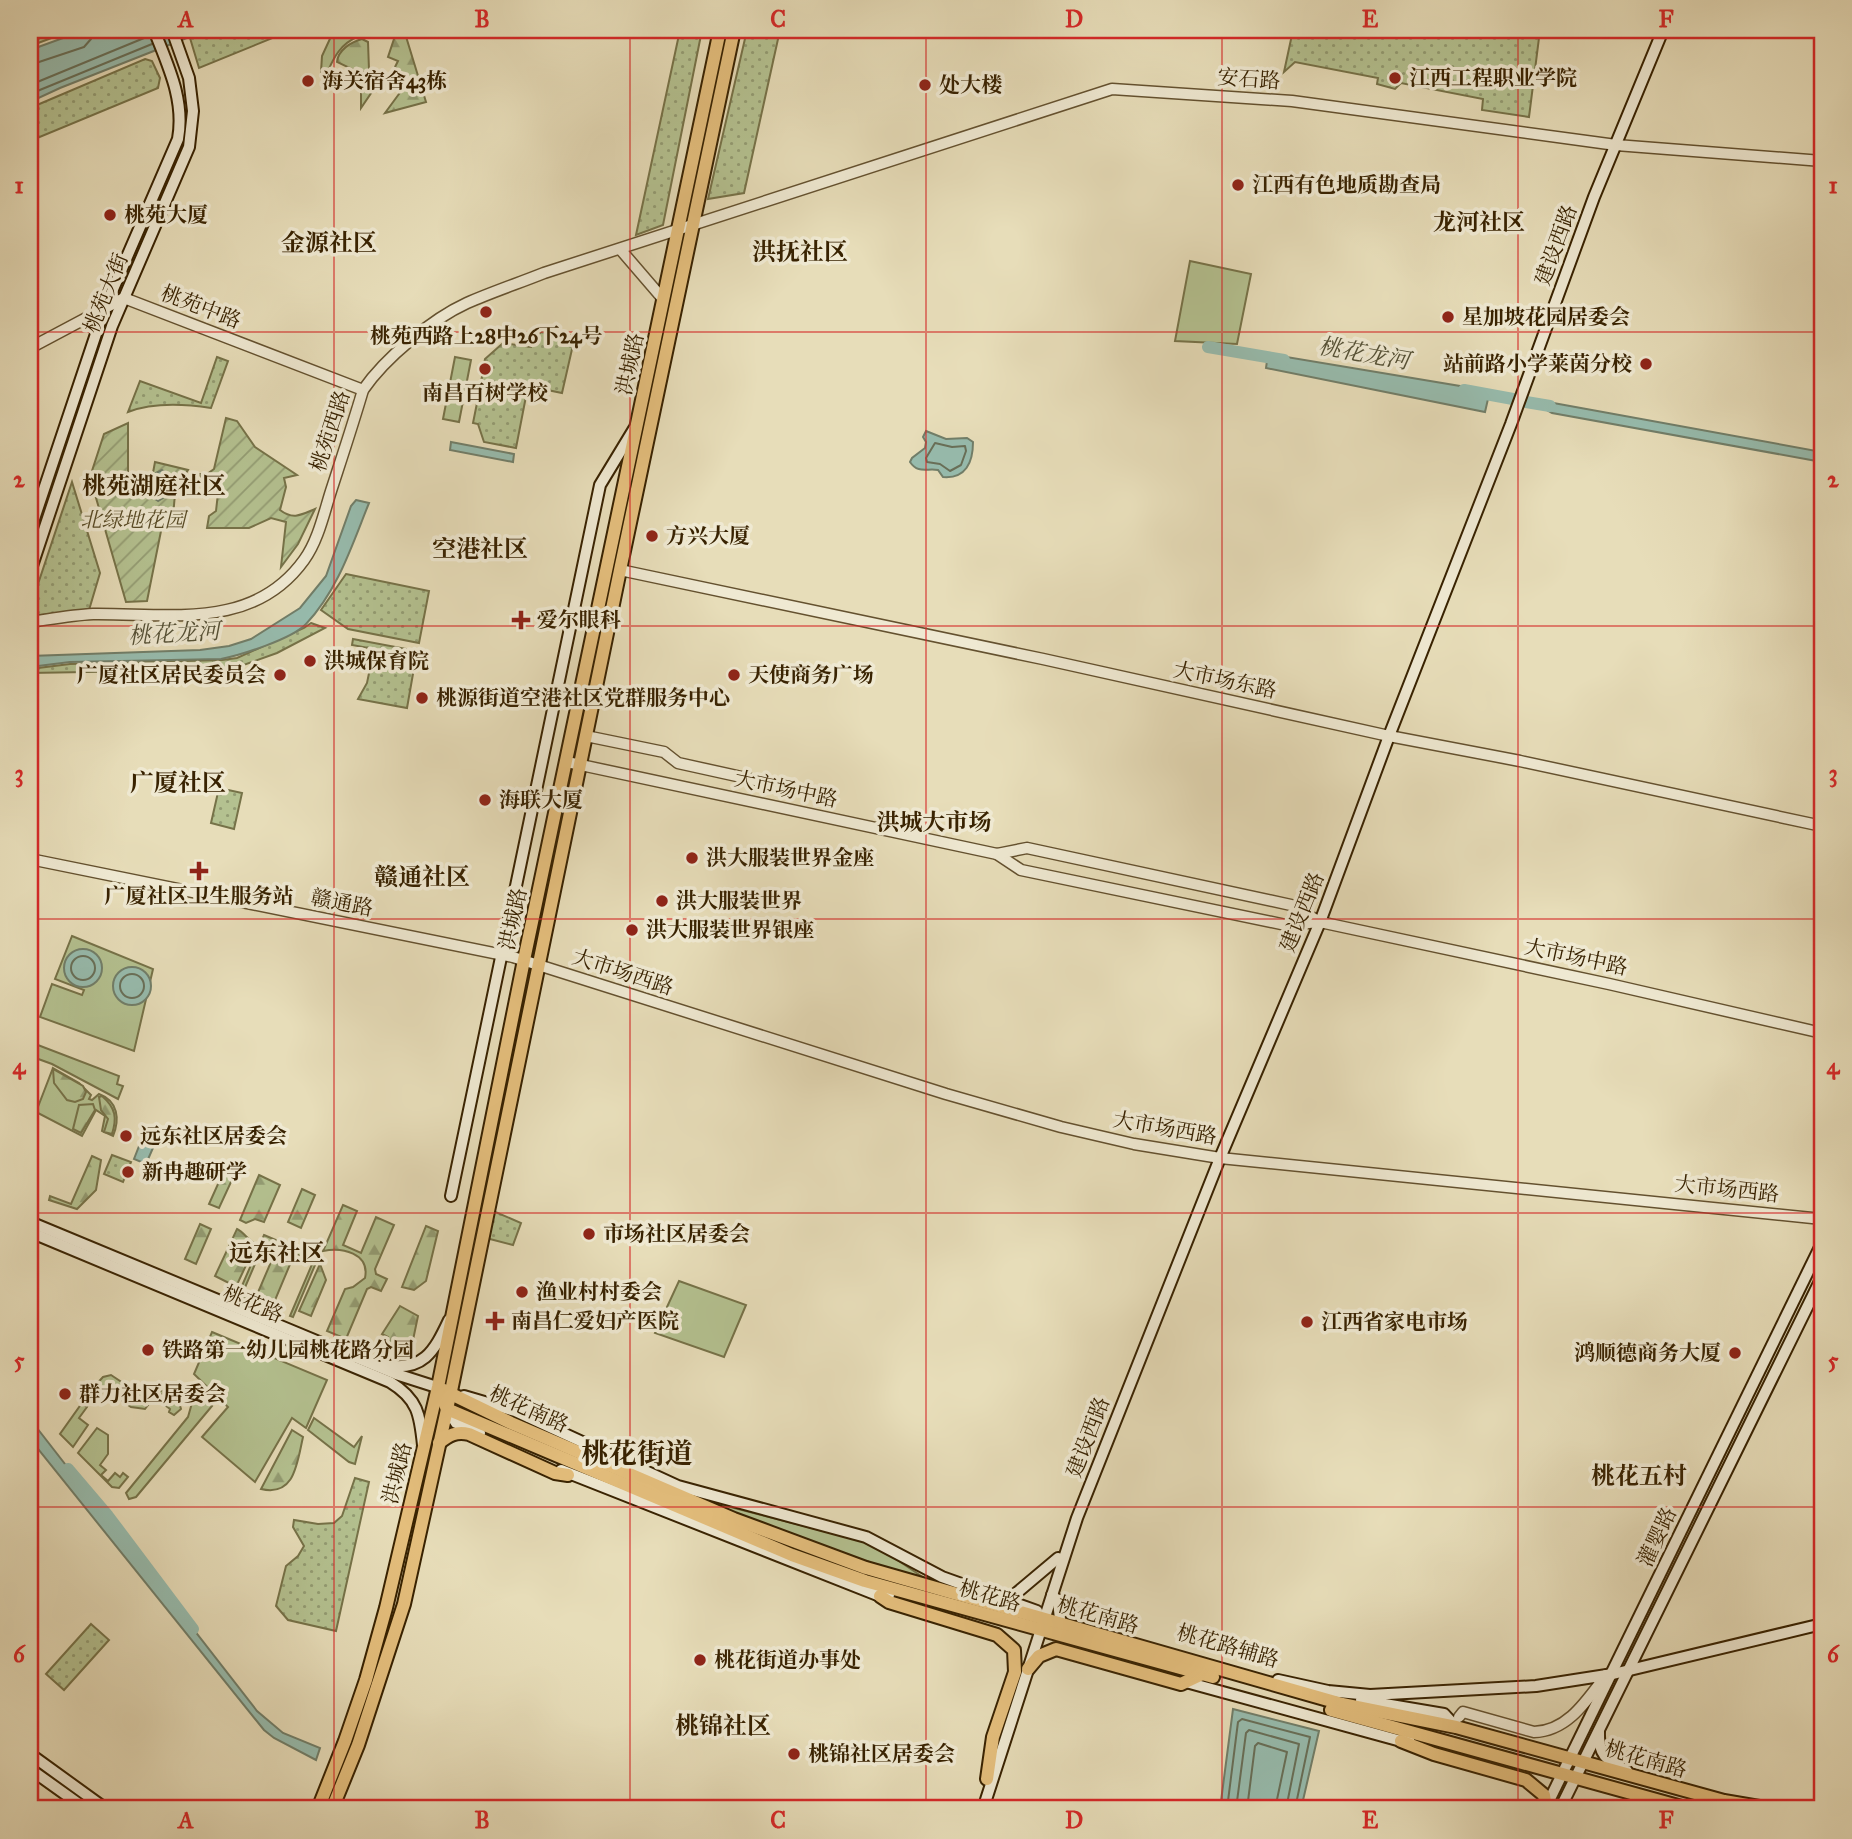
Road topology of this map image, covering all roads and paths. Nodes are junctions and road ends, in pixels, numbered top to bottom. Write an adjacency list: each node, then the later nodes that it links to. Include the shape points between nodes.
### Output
1 (154, 30): 14 (main road, 桃苑大街, via 176,89 181,119 178,139)
2 (172, 30): 12 (main road, 桃苑大街, via 189,78 193,111 189,147)
3 (720, 30): 10 (main road, 洪城路)
4 (734, 30): 9 (main road, 洪城路)
5 (1657, 30): 7 (main road, 建设西路)
6 (1663, 30): 7 (main road, 建设西路)
7 (1613, 145): 8 (street, 安石路); 9 (street, 安石路, via 1292,101 1112,89); 22 (main road, 建设西路, via 1511,424)
8 (1822, 161)
9 (692, 227): 10 (street, 桃苑西路); 19 (main road, 洪城路)
10 (677, 231): 11 (street, 桃苑西路); 13 (main road, 洪城路)
11 (620, 249): 13 (street); 16 (street, 桃苑西路, via 465,304 407,342)
12 (124, 298): 14 (street); 16 (street, 桃苑中路); 20 (main road, 桃苑大街)
13 (663, 299): 17 (main road, 洪城路)
14 (104, 310): 15 (street); 18 (main road, 桃苑大街)
15 (30, 348)
16 (363, 390): 21 (street, 桃苑西路, via 321,524 305,559 262,599 236,610 206,614 89,614)
17 (637, 424): 24 (main road, 洪城路); 31 (main road, via 600,485)
18 (30, 531)
19 (620, 570): 22 (street, 大市场东路); 23 (main road, 洪城路)
20 (30, 572)
21 (30, 622)
22 (1386, 735): 27 (street, 大市场东路); 30 (main road, 建设西路)
23 (586, 736): 25 (main road, 洪城路); 26 (street, via 664,752 678,763)
24 (567, 762): 25 (street, 大市场中路); 32 (main road, 洪城路)
25 (580, 765): 28 (street, 大市场中路); 33 (main road, 洪城路)
26 (755, 780)
27 (1822, 826)
28 (997, 854): 30 (street, 大市场中路, via 1021,870 1286,925); 30 (street, 大市场中路, via 1027,848 1291,905)
29 (30, 859): 31 (street, 赣通路)
30 (1316, 921): 34 (street, 大市场中路); 35 (main road, 建设西路)
31 (501, 954): 32 (street, 赣通路); 36 (main road)
32 (524, 960): 33 (street, 大市场西路); 42 (main road, 洪城路)
33 (540, 965): 35 (street, 大市场西路, via 946,1094 1122,1141); 45 (main road, 洪城路)
34 (1822, 1033)
35 (1217, 1157): 37 (street, 大市场西路); 52 (main road, 建设西路); 54 (main road, 建设西路, via 1077,1518)
36 (451, 1196)
37 (1822, 1219)
38 (30, 1222): 43 (main road, 桃花路)
39 (30, 1231): 50 (main road, 桃花路, via 390,1382 410,1397 416,1408)
40 (1822, 1243): 63 (main road, 灌婴路)
41 (1822, 1277): 62 (main road, 灌婴路)
42 (453, 1311): 43 (main road, via 438,1344 417,1364); 44 (main road, 洪城路)
43 (367, 1362): 44 (main road, 桃花路)
44 (438, 1387): 45 (main road, 桃花南路); 47 (main road); 50 (main road, 洪城路)
45 (451, 1393): 46 (main road, 桃花南路); 47 (main road, 洪城路); 56 (main road, 桃花路辅路, via 515,1411 678,1486 866,1537 923,1569)
46 (477, 1407): 48 (main road); 58 (main road, 桃花南路, via 746,1524 866,1568)
47 (447, 1409): 48 (main road, 桃花路); 49 (main road, 洪城路); 51 (main road, via 456,1423)
48 (475, 1420): 53 (main road, 桃花路, via 792,1555)
49 (439, 1443): 51 (main road, via 459,1432 469,1434); 69 (main road, 洪城路, via 404,1604)
50 (423, 1448): 69 (main road, 洪城路)
51 (568, 1475): 55 (main road)
52 (1058, 1558): 56 (main road); 58 (main road, 建设西路)
53 (904, 1592): 55 (main road); 58 (main road, 桃花路)
54 (1052, 1595): 57 (main road, via 1058,1601); 58 (main road, 建设西路)
55 (880, 1596): 75 (main road, via 997,1635 1014,1650 1015,1672 993,1737)
56 (1007, 1601): 58 (main road, 桃花路辅路)
57 (1060, 1619): 58 (main road, 桃花路辅路); 63 (main road, 桃花路辅路, via 1328,1691 1370,1695 1536,1686)
58 (1041, 1620): 60 (main road, 建设西路); 61 (main road, 桃花南路); 75 (main road, 建设西路)
59 (1822, 1624): 62 (main road, 桃花路辅路)
60 (1028, 1669): 64 (main road, via 1039,1656 1056,1649); 83 (main road, 建设西路)
61 (1203, 1670): 64 (main road); 65 (main road, 桃花南路, via 1342,1704); 67 (main road)
62 (1627, 1671): 63 (main road, 桃花路辅路); 66 (main road, 灌婴路)
63 (1609, 1674): 65 (street, via 1582,1707 1545,1732 1463,1712); 71 (main road, 灌婴路)
64 (1186, 1682): 68 (main road)
65 (1458, 1722): 71 (main road, 桃花南路)
66 (1599, 1728): 71 (main road, 灌婴路); 74 (main road, via 1601,1752)
67 (1428, 1736): 68 (main road); 73 (main road)
68 (1401, 1741): 84 (main road, via 1526,1780 1544,1794)
69 (351, 1743): 76 (main road, 洪城路)
70 (30, 1754): 79 (main road)
71 (1577, 1760): 73 (main road, 灌婴路); 74 (main road, 桃花南路)
72 (30, 1769): 78 (main road)
73 (1569, 1775): 84 (main road, 灌婴路); 85 (main road, 灌婴路); 86 (main road, 桃花南路)
74 (1639, 1778): 77 (main road, 桃花南路)
75 (987, 1779): 82 (main road, 建设西路)
76 (336, 1780): 80 (main road, 洪城路); 81 (main road, 洪城路)
77 (1724, 1801): 87 (main road); 88 (main road, 桃花南路)
78 (86, 1809)
79 (106, 1809)
80 (318, 1809)
81 (332, 1809)
82 (978, 1809)
83 (983, 1809)
84 (1545, 1809)
85 (1560, 1809)
86 (1689, 1809)
87 (1746, 1809)
88 (1771, 1809)

